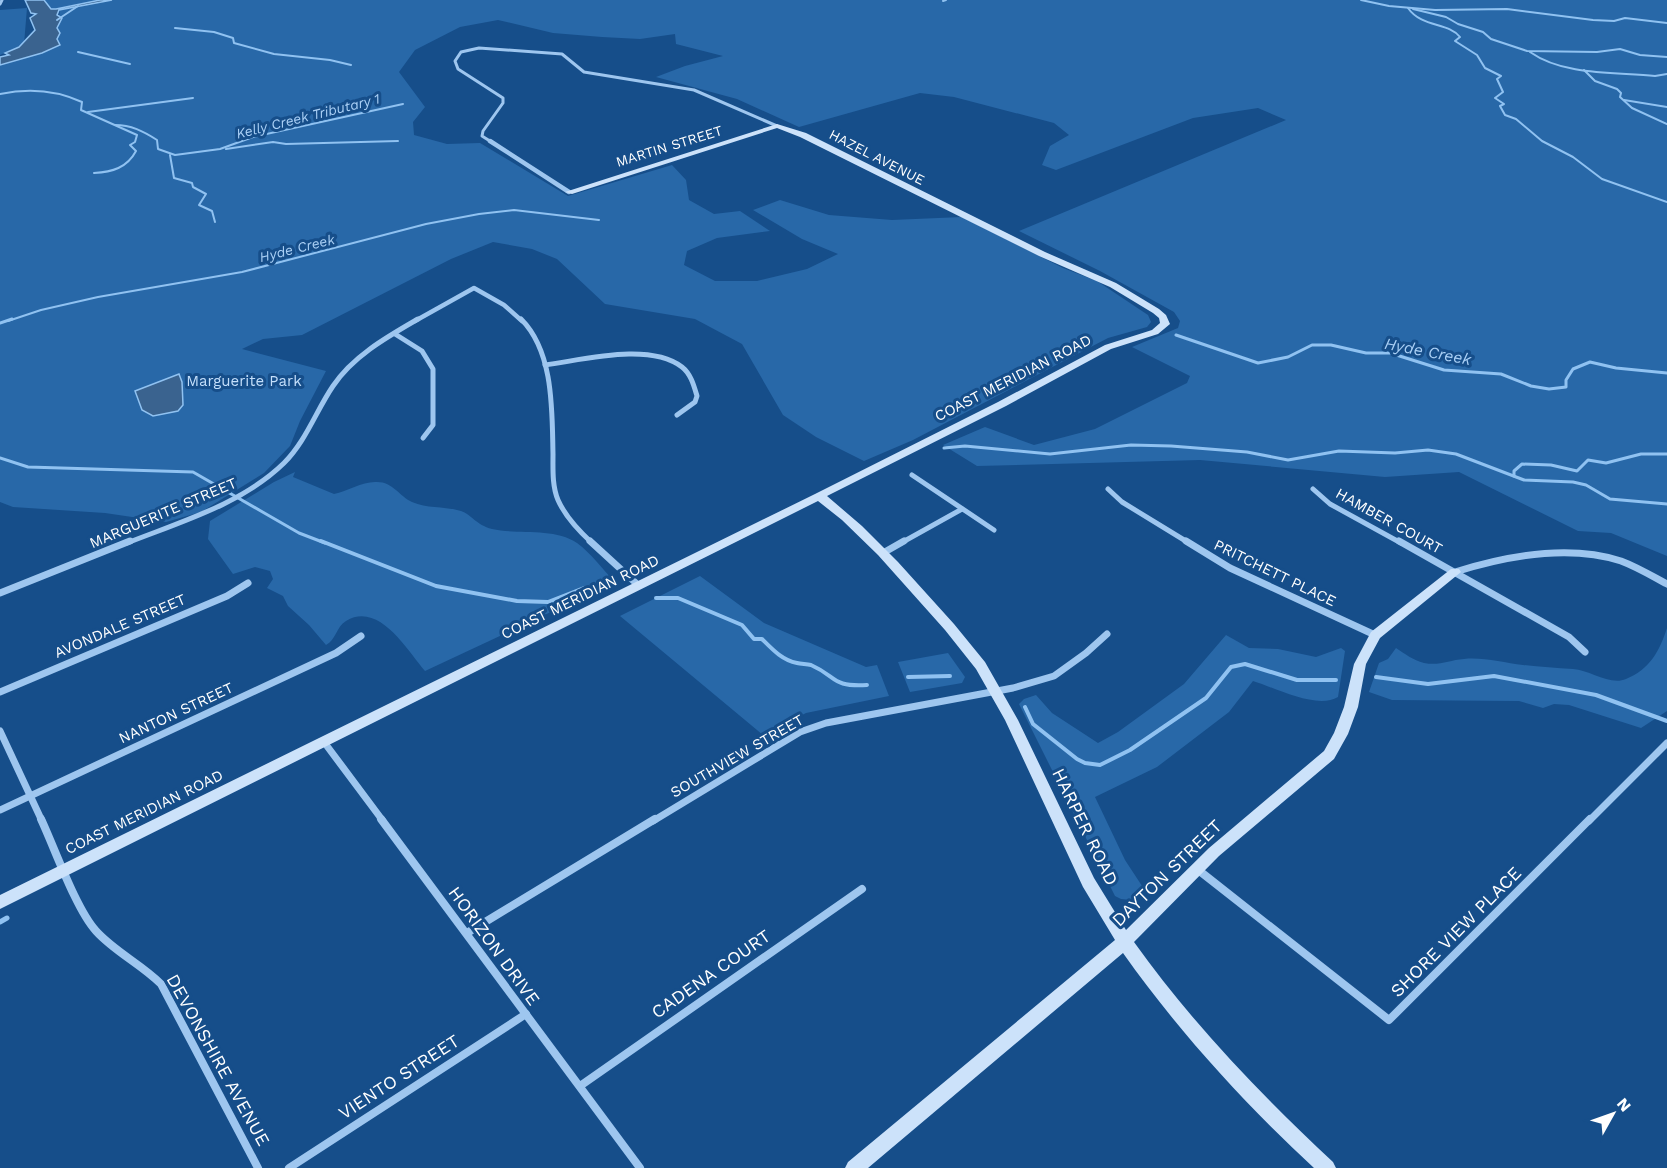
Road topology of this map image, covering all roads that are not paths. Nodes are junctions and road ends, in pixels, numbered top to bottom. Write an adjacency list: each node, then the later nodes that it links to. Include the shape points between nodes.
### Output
1 (777, 126): 2 (street, MARTIN STREET); 2 (street, HAZEL AVENUE, via 700,92 589,74 574,66 569,57 555,53 474,48 461,52 454,64 503,98 483,130 483,138); 3 (street, HAZEL AVENUE, via 1105,281)
2 (569, 192)
3 (1163, 317): 11 (street, COAST MERIDIAN ROAD, via 1165,324 1158,331 1108,347)
4 (396, 334): 5 (street, MARGUERITE STREET, via 474,288 524,322 538,343); 7 (street, via 422,351 433,369 433,425); 19 (street, MARGUERITE STREET, via 369,350 342,374 298,448 265,479 222,505)
5 (545, 365): 6 (street, via 639,355 669,360 685,369 697,396); 18 (street, via 554,486 559,502 570,519)
6 (677, 415)
7 (423, 438)
8 (912, 475): 12 (street)
9 (1108, 489): 21 (street, PRITCHETT PLACE, via 1122,502 1230,568)
10 (1313, 489): 15 (street, HAMBER COURT, via 1330,504)
11 (819, 496): 14 (street, HARPER ROAD); 18 (street, COAST MERIDIAN ROAD)
12 (962, 509): 13 (street); 14 (street)
13 (994, 530)
14 (883, 553): 25 (street, HARPER ROAD, via 947,623)
15 (1455, 572): 17 (street, via 1515,556 1564,555 1612,560); 21 (street, DAYTON STREET); 23 (street, HAMBER COURT, via 1569,637)
16 (248, 583): 24 (street, AVONDALE STREET, via 227,596)
17 (1667, 584)
18 (638, 585): 27 (street, COAST MERIDIAN ROAD)
19 (0, 593)
20 (1107, 634): 25 (street, SOUTHVIEW STREET, via 1054,676)
21 (1376, 635): 31 (street, DAYTON STREET, via 1360,664 1346,722 1329,755)
22 (361, 636): 29 (street, NANTON STREET, via 336,653)
23 (1585, 651)
24 (0, 692)
25 (997, 692): 35 (street, SOUTHVIEW STREET, via 833,722 800,732); 36 (street, HARPER ROAD, via 1086,876)
26 (0, 731): 29 (street, DEVONSHIRE AVENUE)
27 (324, 742): 32 (street, COAST MERIDIAN ROAD); 35 (street, HORIZON DRIVE)
28 (1667, 743): 31 (street, SHORE VIEW PLACE, via 1389,1020)
29 (30, 796): 30 (street, NANTON STREET); 32 (street, DEVONSHIRE AVENUE)
30 (0, 810)
31 (1197, 869): 36 (street, DAYTON STREET)
32 (63, 871): 34 (street, COAST MERIDIAN ROAD); 39 (street, DEVONSHIRE AVENUE, via 98,935 147,969 167,993)
33 (862, 889): 38 (street, CADENA COURT)
34 (0, 902)
35 (467, 933): 37 (street, HORIZON DRIVE)
36 (1124, 941): 42 (street, DAYTON STREET); 43 (street, HARPER ROAD, via 1158,990 1209,1051)
37 (526, 1014): 38 (street, HORIZON DRIVE); 40 (street, VIENTO STREET)
38 (580, 1086): 41 (street, HORIZON DRIVE)
39 (258, 1168)
40 (289, 1168)
41 (640, 1168)
42 (854, 1168)
43 (1327, 1168)

